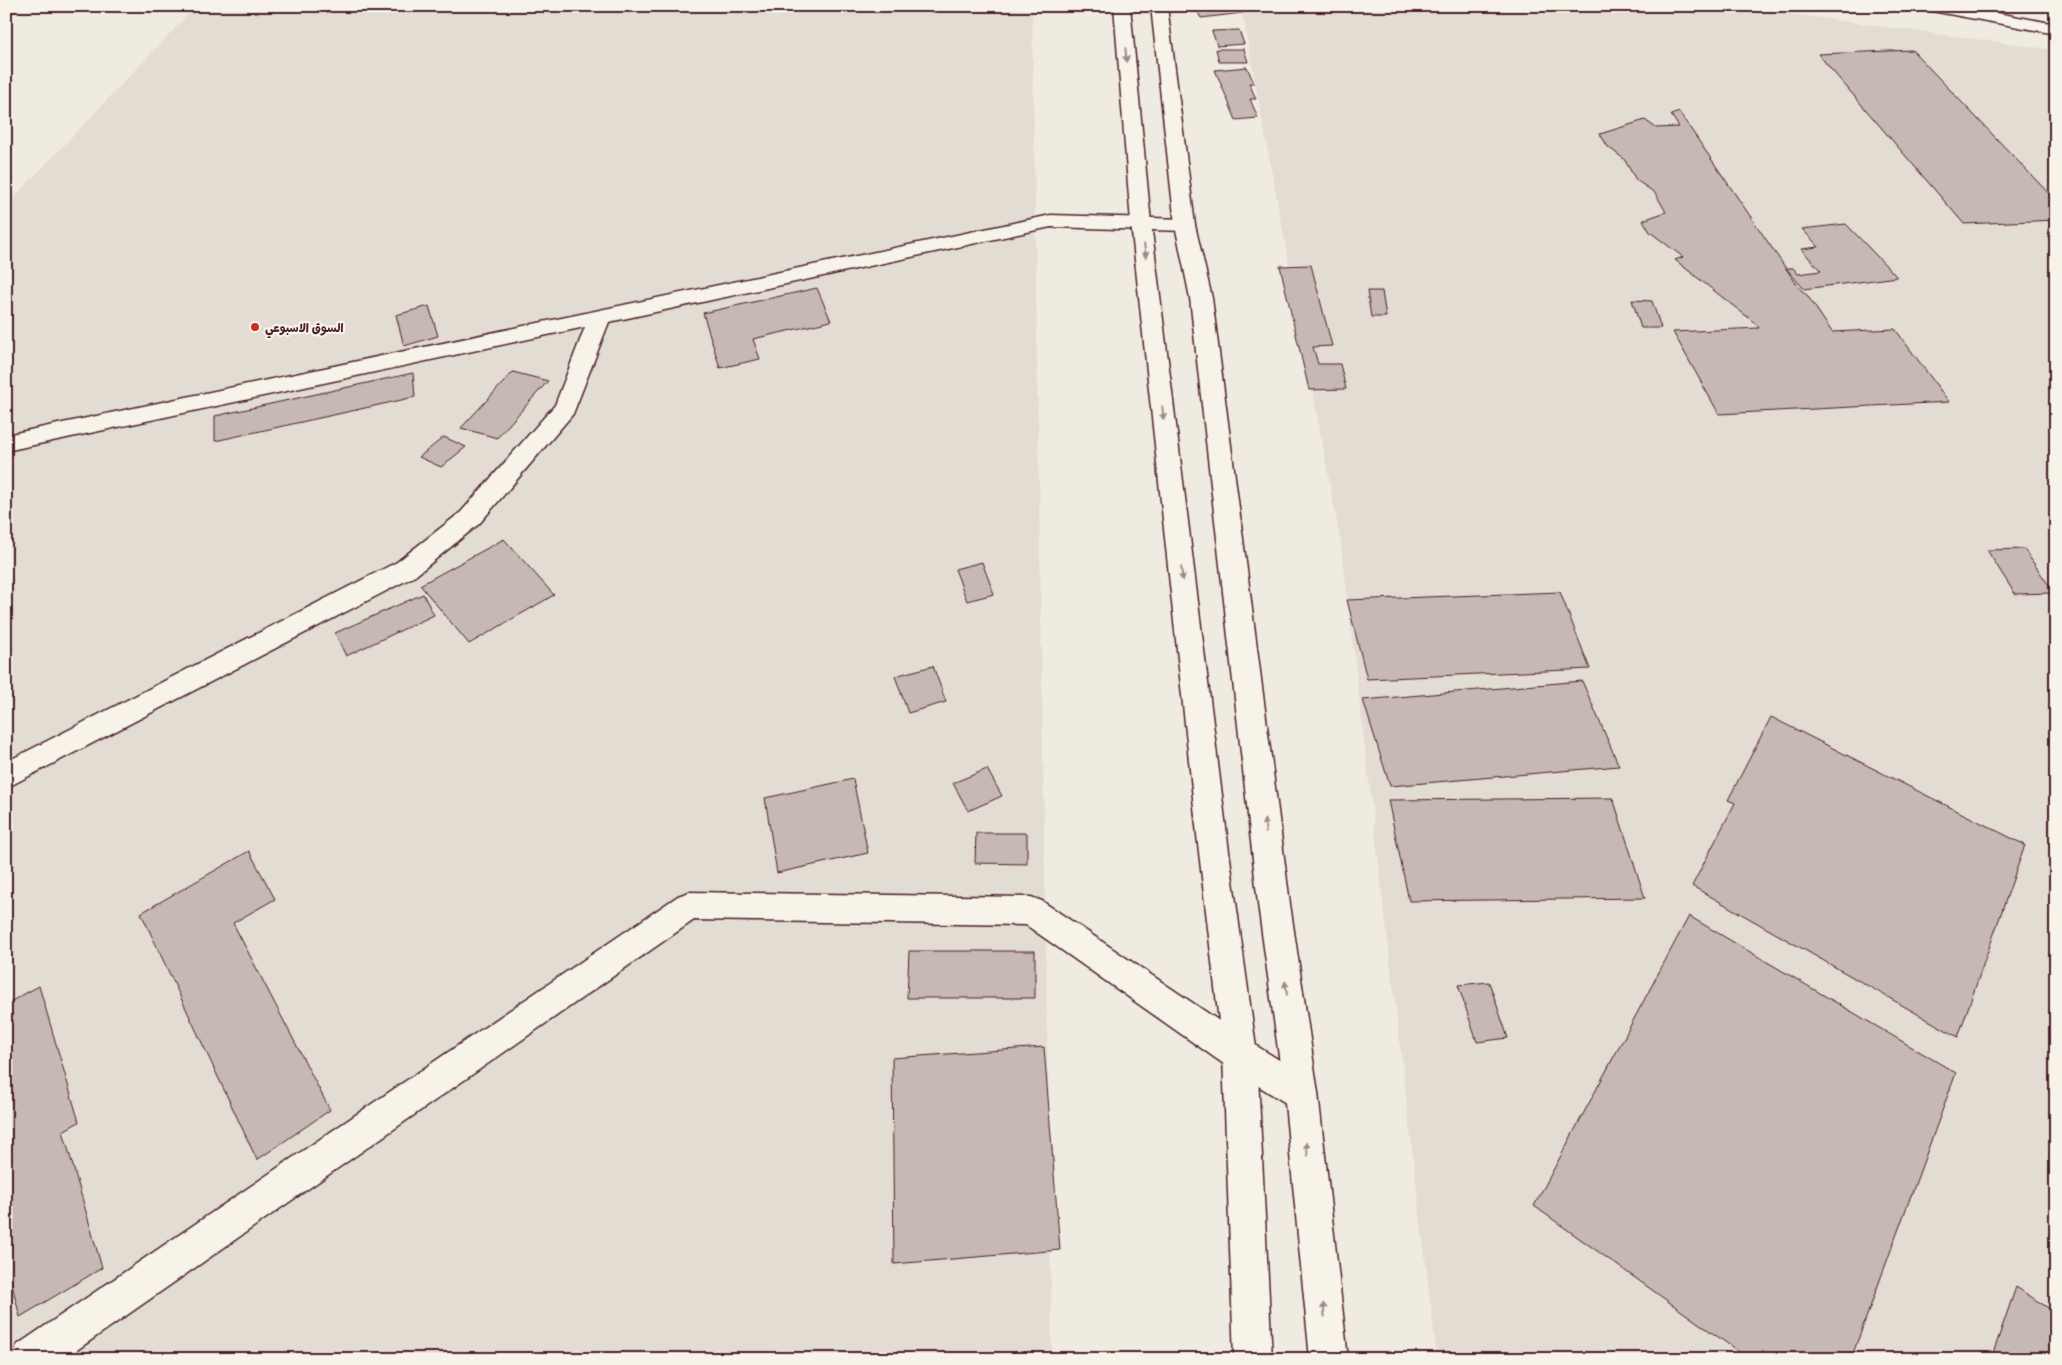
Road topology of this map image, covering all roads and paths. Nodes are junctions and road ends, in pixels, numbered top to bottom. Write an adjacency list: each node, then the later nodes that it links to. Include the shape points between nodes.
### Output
1 (1122, 6): 5 (main road, one-way to 5)
2 (1159, 6): 6 (main road)
3 (1932, 6): 4 (main road)
4 (2056, 29)
5 (1141, 223): 6 (main road); 7 (main road, via 1051,221); 10 (main road, one-way to 10)
6 (1185, 224): 11 (main road, one-way to 6, via 1274,904 1201,298)
7 (600, 317): 8 (main road); 9 (main road, via 565,408 470,518 406,569)
8 (6, 443)
9 (6, 776)
10 (1240, 1055): 11 (main road); 12 (main road, via 1030,911 689,906); 13 (main road)
11 (1301, 1093): 14 (main road, one-way to 11)
12 (32, 1359)
13 (1253, 1359)
14 (1329, 1359)

